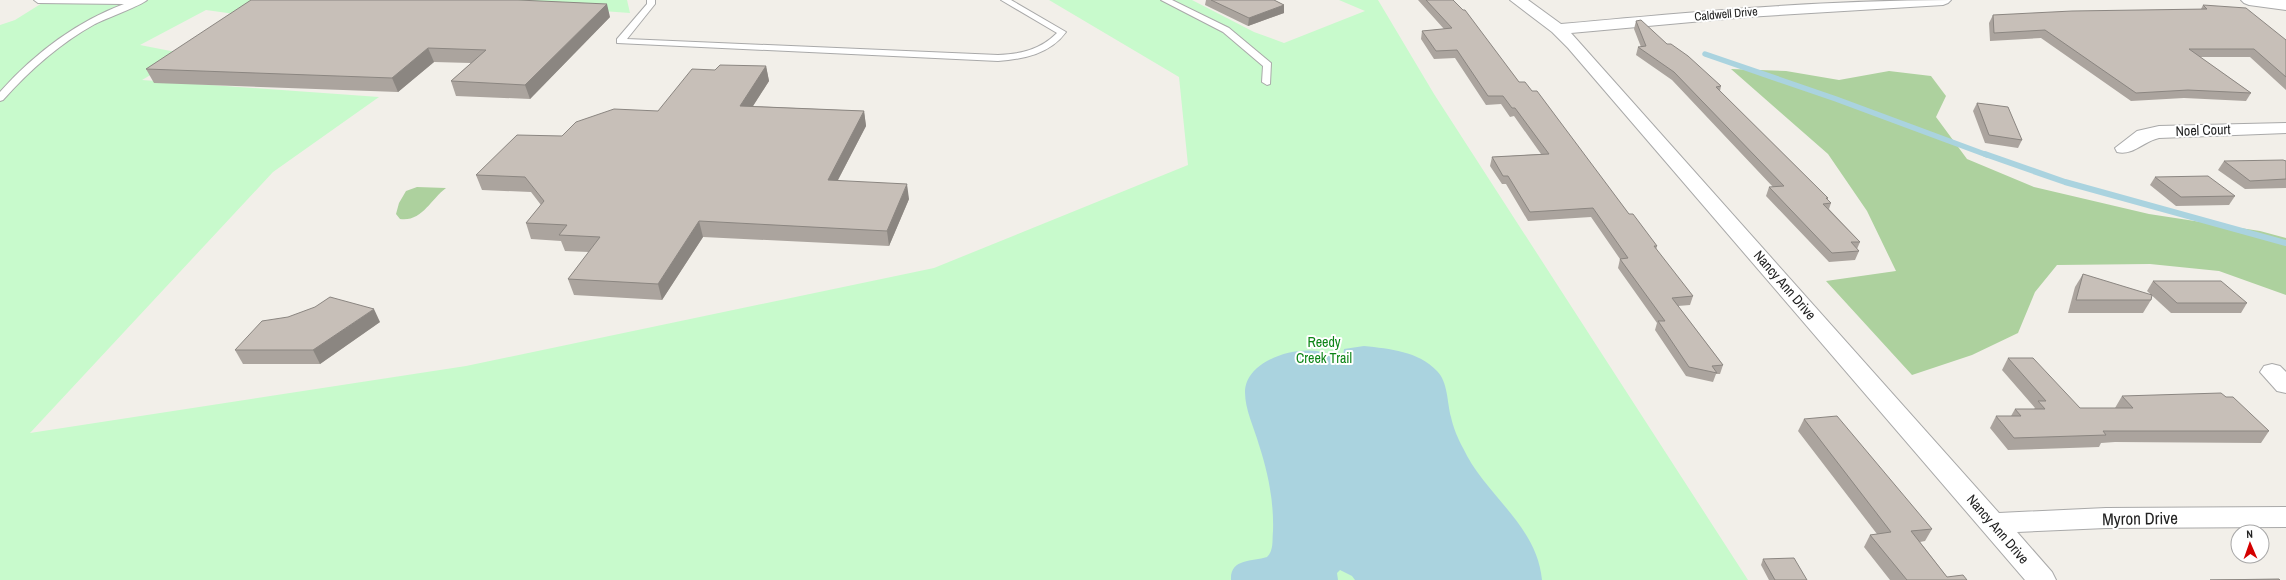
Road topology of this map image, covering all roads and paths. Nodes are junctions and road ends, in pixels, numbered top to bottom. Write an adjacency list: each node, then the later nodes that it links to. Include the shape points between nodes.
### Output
1 (38, 0): 8 (lane)
2 (651, 0): 3 (lane, via 651,4 620,41 998,58 1038,52 1053,43 1062,32)
3 (1005, 0)
4 (1165, 0): 11 (lane, via 1226,30 1268,65)
5 (1518, 0): 10 (street, Nancy Ann Drive)
6 (1943, 0): 10 (street, Caldwell Drive, via 1747,12)
7 (2249, 0): 9 (street)
8 (140, 1): 12 (lane, via 99,18 69,35 17,79)
9 (2286, 5)
10 (1558, 29): 16 (street, Nancy Ann Drive)
11 (1267, 82)
12 (0, 98)
13 (2286, 128): 14 (street, Noel Court, via 2159,132 2144,135)
14 (2124, 148)
15 (2286, 516): 16 (street, Myron Drive, via 2106,518)
16 (1993, 523): 17 (street, Nancy Ann Drive)
17 (2042, 580)

